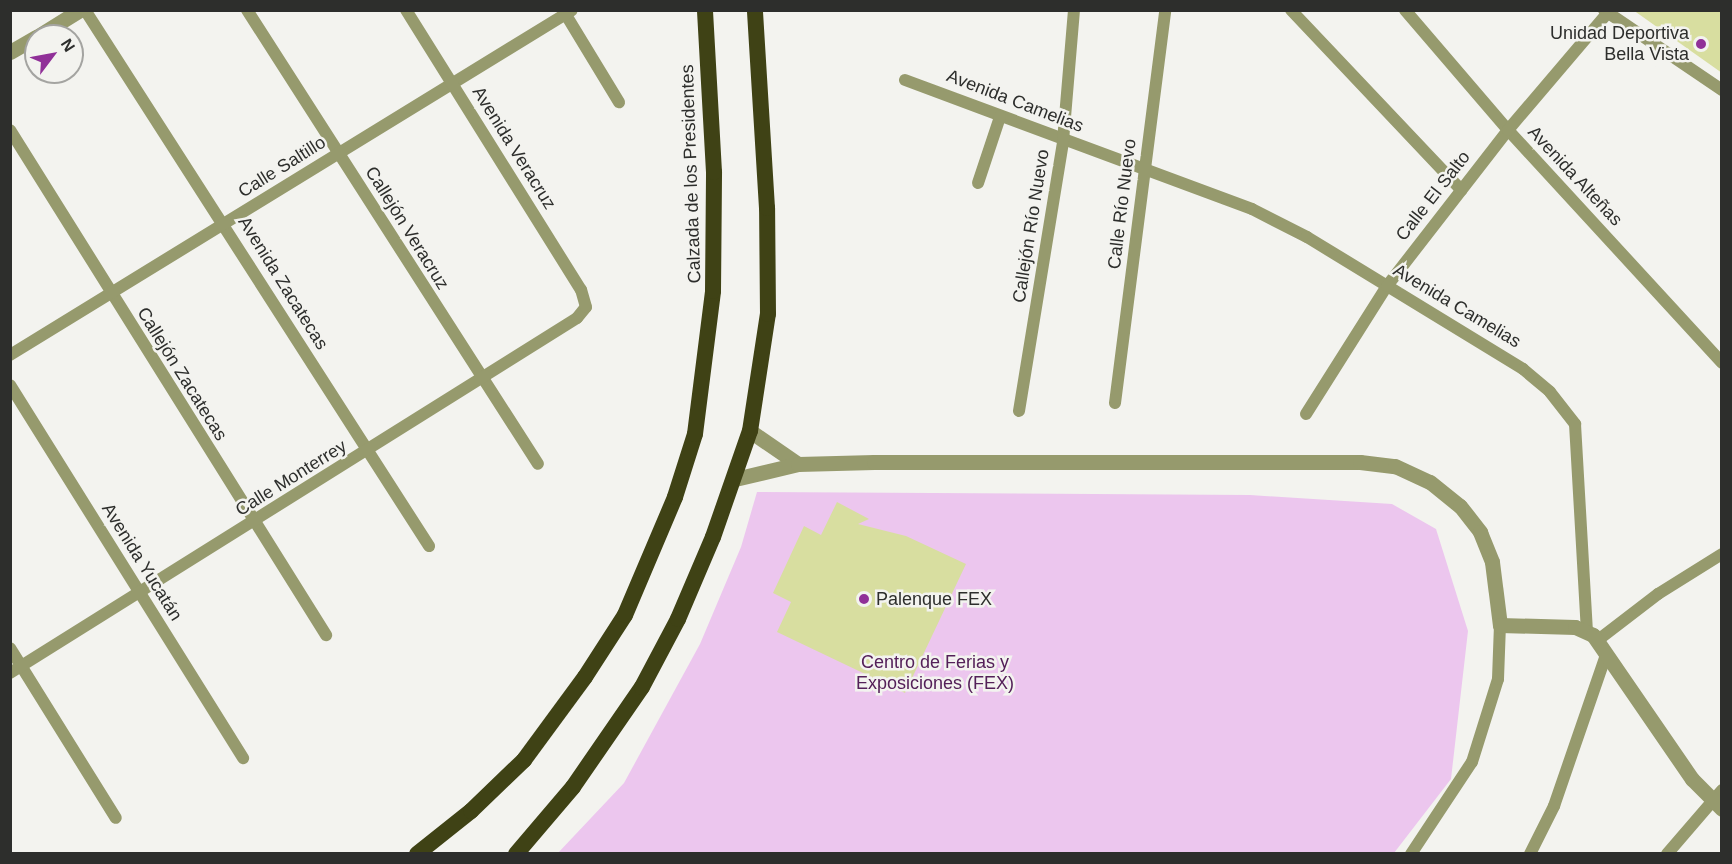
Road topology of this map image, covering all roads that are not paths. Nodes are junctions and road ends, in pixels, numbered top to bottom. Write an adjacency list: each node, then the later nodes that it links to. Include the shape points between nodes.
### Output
1 (80, 10): 13 (street)
2 (85, 10): 28 (street, Avenida Zacatecas)
3 (247, 10): 24 (street, Callejón Veracruz)
4 (406, 10): 17 (street, Avenida Veracruz)
5 (705, 10): 58 (highway, Calzada de los Presidentes, via 714,172 714,291 696,434 675,496 626,615 585,677 524,760 471,811)
6 (754, 10): 39 (highway, via 768,314)
7 (1074, 10): 23 (street, Callejón Río Nuevo)
8 (1165, 10): 25 (street, Calle Río Nuevo)
9 (1291, 10): 27 (street)
10 (1405, 10): 22 (street, Avenida Alteñas)
11 (1607, 11): 18 (street); 22 (street, Calle El Salto)
12 (567, 12): 17 (street, Calle Saltillo); 19 (street)
13 (58, 24)
14 (24, 44): 15 (street)
15 (10, 52)
16 (905, 80): 20 (street, Avenida Camelias)
17 (453, 83): 24 (street, Calle Saltillo); 31 (street, Avenida Veracruz, via 581,290)
18 (1722, 90)
19 (619, 102)
20 (1000, 117): 23 (street, Avenida Camelias); 26 (street)
21 (10, 130): 30 (street, Callejón Zacatecas)
22 (1508, 130): 27 (street, Calle El Salto); 33 (street, Avenida Alteñas)
23 (1063, 141): 25 (street, Avenida Camelias); 37 (street, Callejón Río Nuevo)
24 (339, 153): 28 (street, Calle Saltillo); 34 (street, Callejón Veracruz)
25 (1145, 171): 29 (street, Avenida Camelias, via 1252,209); 36 (street, Calle Río Nuevo)
26 (978, 183)
27 (1461, 190): 29 (street, Calle El Salto)
28 (224, 224): 30 (street, Calle Saltillo); 40 (street, Avenida Zacatecas)
29 (1387, 286): 38 (street, Calle El Salto); 50 (street, Avenida Camelias, via 1523,369 1550,392 1575,424)
30 (110, 294): 32 (street, Calle Saltillo); 44 (street, Callejón Zacatecas)
31 (586, 307): 34 (street, Calle Monterrey, via 577,318)
32 (10, 355)
33 (1722, 363)
34 (480, 379): 40 (street, Calle Monterrey); 41 (street, Callejón Veracruz)
35 (10, 385): 47 (street, Avenida Yucatán)
36 (1115, 403)
37 (1019, 411)
38 (1306, 414)
39 (750, 431): 42 (street); 43 (highway)
40 (368, 450): 44 (street, Calle Monterrey); 45 (street, Avenida Zacatecas)
41 (538, 464)
42 (798, 464): 43 (street); 48 (street, via 1216,461 1360,462 1395,466 1430,482 1460,506 1480,532 1492,562)
43 (735, 479): 59 (highway, via 678,619 642,687 573,787)
44 (254, 524): 47 (street, Calle Monterrey); 49 (street, Callejón Zacatecas)
45 (429, 546)
46 (1722, 554): 50 (street)
47 (140, 592): 53 (street, Calle Monterrey); 55 (street, Avenida Yucatán)
48 (1500, 625): 50 (street); 60 (street, via 1498,679 1472,762)
49 (326, 635)
50 (1592, 635): 52 (street, Avenida Camelias)
51 (10, 648): 53 (street)
52 (1606, 655): 56 (street, Avenida Camelias, via 1692,779); 61 (street, via 1554,806)
53 (22, 666): 54 (street, Calle Monterrey); 57 (street)
54 (10, 673)
55 (243, 758)
56 (1719, 800): 62 (street)
57 (116, 818)
58 (417, 854)
59 (516, 854)
60 (1412, 854)
61 (1530, 854)
62 (1667, 854)

